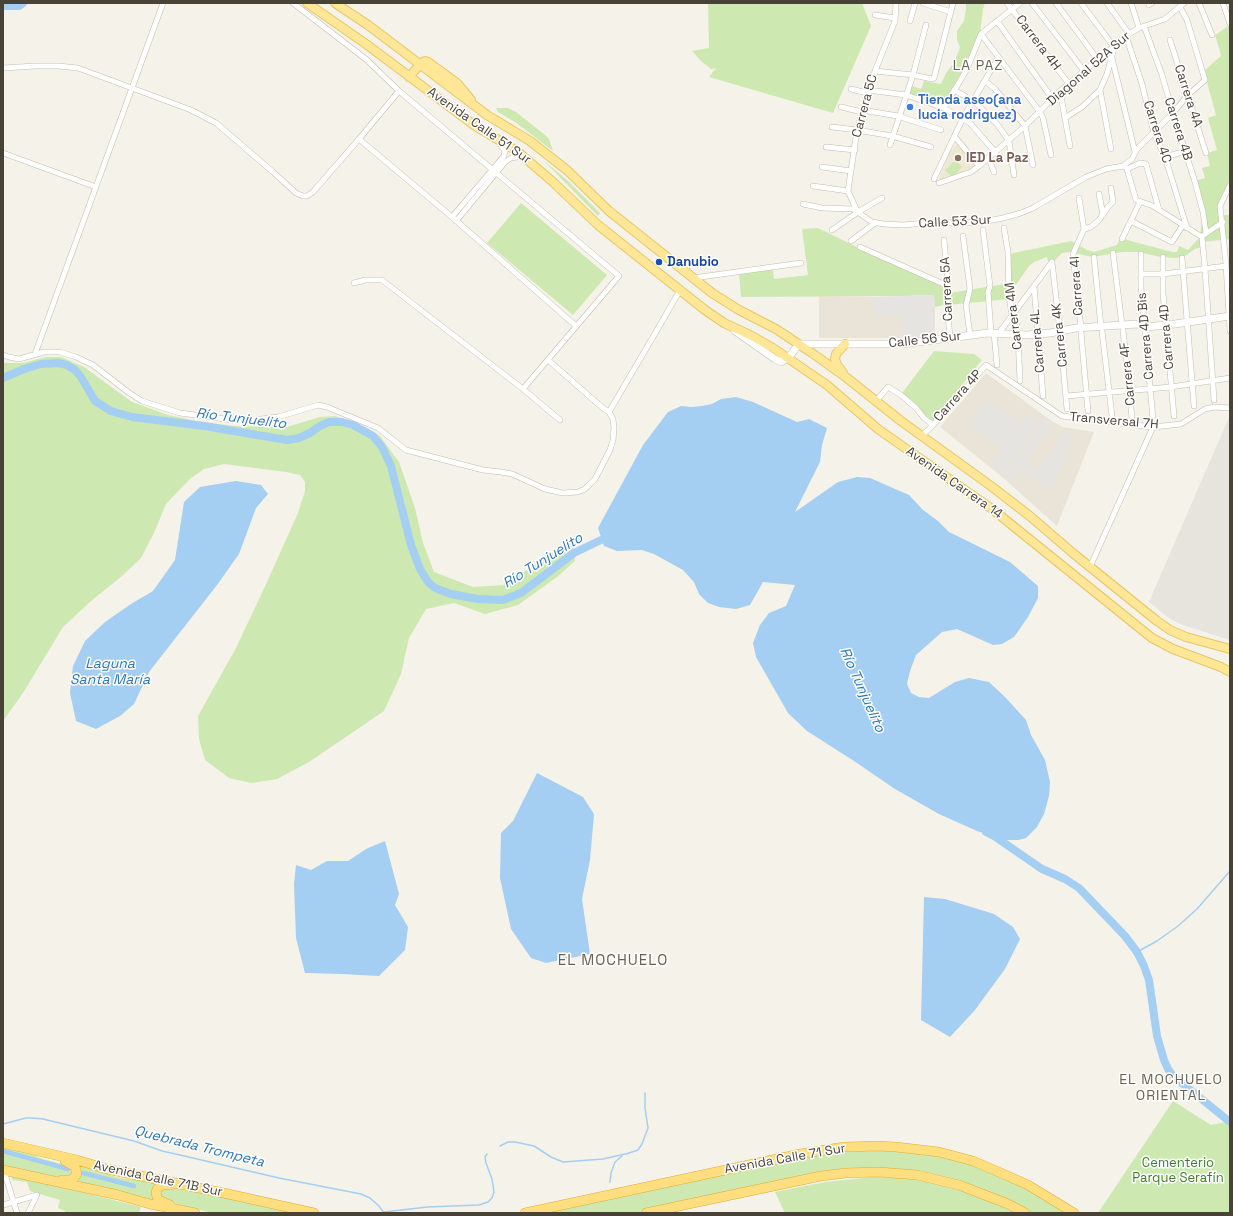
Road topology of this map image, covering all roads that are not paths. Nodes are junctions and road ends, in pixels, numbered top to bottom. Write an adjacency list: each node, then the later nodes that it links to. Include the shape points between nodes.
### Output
1 (163, 3): 44 (street)
2 (293, 3): 48 (street, via 367,60)
3 (307, 3): 41 (main road, Avenida Calle 51 Sur)
4 (335, 3): 36 (main road)
5 (896, 3): 22 (street, Carrera 5C)
6 (915, 3): 23 (street)
7 (923, 3): 20 (street)
8 (953, 3): 20 (street)
9 (1007, 3): 19 (street, Carrera 4H)
10 (1020, 3): 19 (street)
11 (1032, 3): 39 (street)
12 (1056, 3): 35 (street)
13 (1081, 3): 32 (street)
14 (1107, 3): 29 (street, Carrera 4C)
15 (1131, 3): 27 (street, Carrera 4B)
16 (1199, 3): 30 (street)
17 (1223, 3): 25 (street)
18 (1182, 5): 27 (street, Diagonal 52A Sur, via 1165,19); 52 (street, via 1205,80)
19 (1012, 9): 24 (street); 43 (street, Carrera 4H)
20 (951, 12): 40 (street, via 934,78)
21 (875, 15): 22 (street)
22 (895, 18): 38 (street, Carrera 5C)
23 (910, 20)
24 (997, 21): 28 (street); 54 (street)
25 (1230, 24)
26 (926, 25): 40 (street)
27 (1141, 27): 29 (street, Diagonal 52A Sur); 60 (street, Carrera 4B, via 1162,75)
28 (980, 34): 33 (street); 46 (street, via 967,69)
29 (1128, 35): 32 (street, Diagonal 52A Sur); 69 (street, Carrera 4C)
30 (1212, 35)
31 (1170, 40): 52 (street, Carrera 4A)
32 (1114, 47): 34 (street); 35 (street, Diagonal 52A Sur)
33 (998, 58): 42 (street); 59 (street)
34 (1112, 58): 47 (street); 81 (street)
35 (1098, 60): 39 (street, Diagonal 52A Sur)
36 (419, 64): 41 (main road); 138 (main road, Avenida Calle 51 Sur, via 425,61 430,63 457,83 476,107 536,145 568,171 609,211)
37 (3, 68): 44 (street, via 78,68)
38 (874, 71): 40 (street); 50 (street, Carrera 5C)
39 (1084, 71): 43 (street, Diagonal 52A Sur)
40 (913, 75): 51 (street)
41 (409, 76): 68 (main road, Avenida Calle 51 Sur, via 474,125)
42 (985, 81): 55 (street); 64 (street, via 995,89)
43 (1068, 84): 49 (street, Diagonal 52A Sur)
44 (132, 88): 72 (street, via 191,110 216,123 302,196 313,192); 101 (street)
45 (851, 89): 50 (street)
46 (954, 90): 53 (street); 57 (street)
47 (1100, 90): 63 (street, via 1082,107); 78 (street)
48 (399, 91): 72 (street); 93 (street)
49 (1060, 91): 54 (street, Diagonal 52A Sur); 63 (street)
50 (868, 92): 51 (street); 58 (street, Carrera 5C)
51 (906, 95): 57 (street); 61 (street)
52 (1188, 95): 60 (street); 84 (street, Carrera 4A)
53 (965, 96)
54 (1052, 98): 59 (street, Diagonal 52A Sur)
55 (974, 101): 62 (street); 73 (street, via 997,124)
56 (841, 107): 58 (street)
57 (944, 108): 62 (street)
58 (862, 111): 61 (street); 66 (street, Carrera 5C)
59 (1040, 112): 64 (street, Diagonal 52A Sur); 85 (street, via 1044,118)
60 (1173, 113): 69 (street); 80 (street, Carrera 4B)
61 (898, 116): 67 (street); 70 (street)
62 (963, 118): 71 (street); 83 (street)
63 (1065, 118): 75 (street)
64 (1025, 126): 73 (street, Diagonal 52A Sur); 89 (street)
65 (832, 127): 66 (street)
66 (857, 130): 70 (street); 79 (street, Carrera 5C)
67 (941, 130)
68 (489, 133): 86 (main road, Avenida Calle 51 Sur); 93 (street, via 505,151)
69 (1154, 133): 81 (street); 87 (street, Carrera 4C)
70 (892, 136): 74 (street); 77 (street)
71 (955, 137): 90 (street); 97 (street)
72 (359, 139): 112 (street)
73 (1009, 141): 83 (street, Diagonal 52A Sur); 96 (street)
74 (890, 145)
75 (1070, 146)
76 (826, 147): 79 (street)
77 (931, 147)
78 (1111, 149)
79 (855, 150): 94 (street, Carrera 5C)
80 (1186, 151): 87 (street); 121 (street, Carrera 4B, via 1199,197)
81 (1135, 152): 92 (street)
82 (3, 153): 101 (street)
83 (996, 153): 88 (street, Diagonal 52A Sur)
84 (1206, 153)
85 (1051, 155)
86 (523, 156): 93 (street, via 508,160); 142 (main road, Avenida Calle 51 Sur, via 598,225)
87 (1165, 157): 116 (street, Carrera 4C)
88 (989, 159): 90 (street, Diagonal 52A Sur); 95 (street)
89 (1033, 165)
90 (979, 166): 98 (street, Diagonal 52A Sur, via 962,176)
91 (822, 167): 94 (street)
92 (1125, 167): 107 (street); 109 (street, via 1146,164); 115 (street, Calle 53 Sur, via 1095,173 1026,211 1003,218 961,223)
93 (495, 171): 112 (street); 148 (street, via 619,276)
94 (851, 171): 103 (street, Carrera 5C)
95 (994, 172)
96 (1014, 175)
97 (934, 179)
98 (939, 183)
99 (1230, 185): 114 (street, via 1220,206)
100 (813, 186): 103 (street)
101 (96, 187): 162 (street)
102 (1111, 188): 111 (street, via 1113,202)
103 (848, 191): 110 (street)
104 (1099, 194): 111 (street)
105 (882, 198): 110 (street)
106 (1079, 198): 120 (street)
107 (1137, 200): 109 (street); 113 (street)
108 (803, 204): 110 (street, Calle 53 Sur)
109 (1159, 210): 116 (street)
110 (858, 211): 115 (street, Calle 53 Sur); 118 (street)
111 (1103, 215): 120 (street)
112 (454, 219): 148 (street)
113 (1131, 221): 116 (street, via 1172,242); 123 (street)
114 (1223, 222): 121 (street); 133 (street)
115 (875, 223): 125 (street)
116 (1185, 227): 121 (street)
117 (1004, 228): 143 (street, Carrera 4M)
118 (832, 230)
119 (983, 230): 155 (street, Carrera 4P, via 990,286 988,292)
120 (1084, 230): 152 (street, Carrera 4I, via 1073,254)
121 (1204, 235): 134 (street, Carrera 4B)
122 (963, 236): 157 (street, via 970,289 966,305)
123 (1122, 239)
124 (944, 240): 140 (street, Carrera 5A)
125 (851, 241)
126 (860, 247): 140 (street)
127 (1113, 253): 150 (street, Carrera 4F)
128 (1141, 254): 136 (street, Carrera 4D Bis)
129 (1094, 257): 151 (street)
130 (1163, 258): 137 (street, Carrera 4D)
131 (1182, 258): 135 (street)
132 (801, 264): 138 (street)
133 (1227, 265): 134 (street); 144 (street)
134 (1206, 269): 135 (street); 145 (street, Carrera 4B)
135 (1183, 272): 137 (street); 146 (street)
136 (1141, 274): 137 (street); 149 (street, Carrera 4D Bis)
137 (1163, 274): 147 (street, Carrera 4D)
138 (693, 278): 160 (main road, Avenida Carrera 14, via 730,305)
139 (354, 283): 174 (street, via 382,280)
140 (948, 286): 159 (street, Carrera 5A)
141 (1034, 286): 143 (street); 154 (street, Carrera 4K, via 1052,262); 156 (street, Carrera 4L)
142 (680, 290): 164 (main road, Avenida Carrera 14, via 724,323); 187 (street)
143 (1012, 315): 155 (street); 158 (street, Carrera 4M, via 1016,321)
144 (1229, 316): 145 (street, Calle 56 Sur); 153 (street)
145 (1209, 319): 146 (street, Calle 56 Sur); 170 (street, Carrera 4B)
146 (1187, 323): 147 (street, Calle 56 Sur); 172 (street)
147 (1166, 325): 149 (street, Calle 56 Sur); 173 (street, Carrera 4D)
148 (576, 326): 165 (street)
149 (1146, 326): 150 (street, Calle 56 Sur); 175 (street, Carrera 4D Bis)
150 (1122, 327): 151 (street, Calle 56 Sur); 176 (street, Carrera 4F)
151 (1102, 329): 152 (street, Calle 56 Sur); 177 (street)
152 (1081, 330): 154 (street, Calle 56 Sur); 178 (street, Carrera 4I)
153 (1230, 331)
154 (1060, 332): 156 (street, Calle 56 Sur); 180 (street, Carrera 4K)
155 (995, 333): 157 (street, Calle 56 Sur); 158 (street, Calle 56 Sur); 167 (street, Carrera 4P)
156 (1038, 334): 158 (street, Calle 56 Sur); 179 (street, Carrera 4L)
157 (970, 335): 159 (street, Calle 56 Sur)
158 (1018, 335): 171 (street, Carrera 4M)
159 (950, 338): 161 (street, Calle 56 Sur, via 902,344)
160 (799, 344): 161 (street, Calle 56 Sur); 164 (street); 168 (main road, Avenida Carrera 14)
161 (845, 344): 168 (main road, via 835,359)
162 (35, 354): 163 (street, via 19,359); 187 (street, via 60,352 76,357 93,365 142,400 180,413 253,420 278,417 318,406 327,407 378,428 406,450 483,470 512,474 545,489 564,493 585,489 595,479 613,440 613,419)
163 (3, 355)
164 (788, 358): 198 (main road, Avenida Carrera 14, via 832,389 882,432 992,509 1152,638)
165 (548, 360): 174 (street); 187 (street)
166 (986, 364): 193 (street, Carrera 4P); 194 (street, Transversal 7H, via 1062,416)
167 (997, 365)
168 (847, 378): 182 (main road, Avenida Carrera 14)
169 (1230, 378): 170 (street)
170 (1213, 380): 172 (street); 181 (street, Carrera 4B)
171 (1020, 381)
172 (1192, 384): 173 (street); 183 (street)
173 (1171, 387): 175 (street); 189 (street, Carrera 4D)
174 (523, 389): 192 (street)
175 (1150, 389): 176 (street); 191 (street, Carrera 4D Bis)
176 (1129, 391): 177 (street); 190 (street, Carrera 4F)
177 (1109, 392): 178 (street); 188 (street)
178 (1087, 394): 180 (street); 186 (street, Carrera 4I)
179 (1043, 396)
180 (1066, 396): 185 (street, Carrera 4K)
181 (1214, 400)
182 (876, 401): 193 (street, Carrera 4P, via 888,387 901,395); 195 (main road, Avenida Carrera 14)
183 (1194, 406)
184 (1230, 408): 194 (street, Transversal 7H, via 1205,409 1181,424)
185 (1067, 409)
186 (1088, 411)
187 (609, 412)
188 (1112, 416)
189 (1174, 416)
190 (1132, 418)
191 (1153, 419)
192 (560, 420)
193 (933, 425): 195 (street)
194 (1153, 426): 196 (street)
195 (922, 436): 196 (main road, Avenida Carrera 14, via 1008,499)
196 (1090, 567): 197 (main road, Avenida Carrera 14, via 1170,630)
197 (1230, 650)
198 (1230, 672)
199 (3, 1143): 200 (highway, Avenida Calle 71B Sur)
200 (44, 1153): 202 (highway, via 73,1165 77,1174 68,1180); 203 (highway, Avenida Calle 71B Sur, via 106,1169)
201 (4, 1170): 202 (highway, Avenida Calle 71B Sur); 204 (street)
202 (39, 1178): 208 (highway, Avenida Calle 71B Sur)
203 (200, 1188): 208 (highway, via 165,1185 157,1190 157,1197 161,1201); 209 (highway, Avenida Calle 71B Sur)
204 (14, 1202): 205 (street); 206 (street); 207 (street, via 37,1195)
205 (3, 1205)
206 (17, 1213)
207 (28, 1213)
208 (193, 1213)
209 (314, 1213)
210 (525, 1213): 213 (highway, Avenida Calle 71 Sur, via 822,1150 862,1146 938,1152 964,1159 1028,1185)
211 (646, 1213): 212 (highway, Avenida Calle 71 Sur, via 821,1176 879,1172 917,1175 960,1185)
212 (1025, 1213)
213 (1074, 1213)

